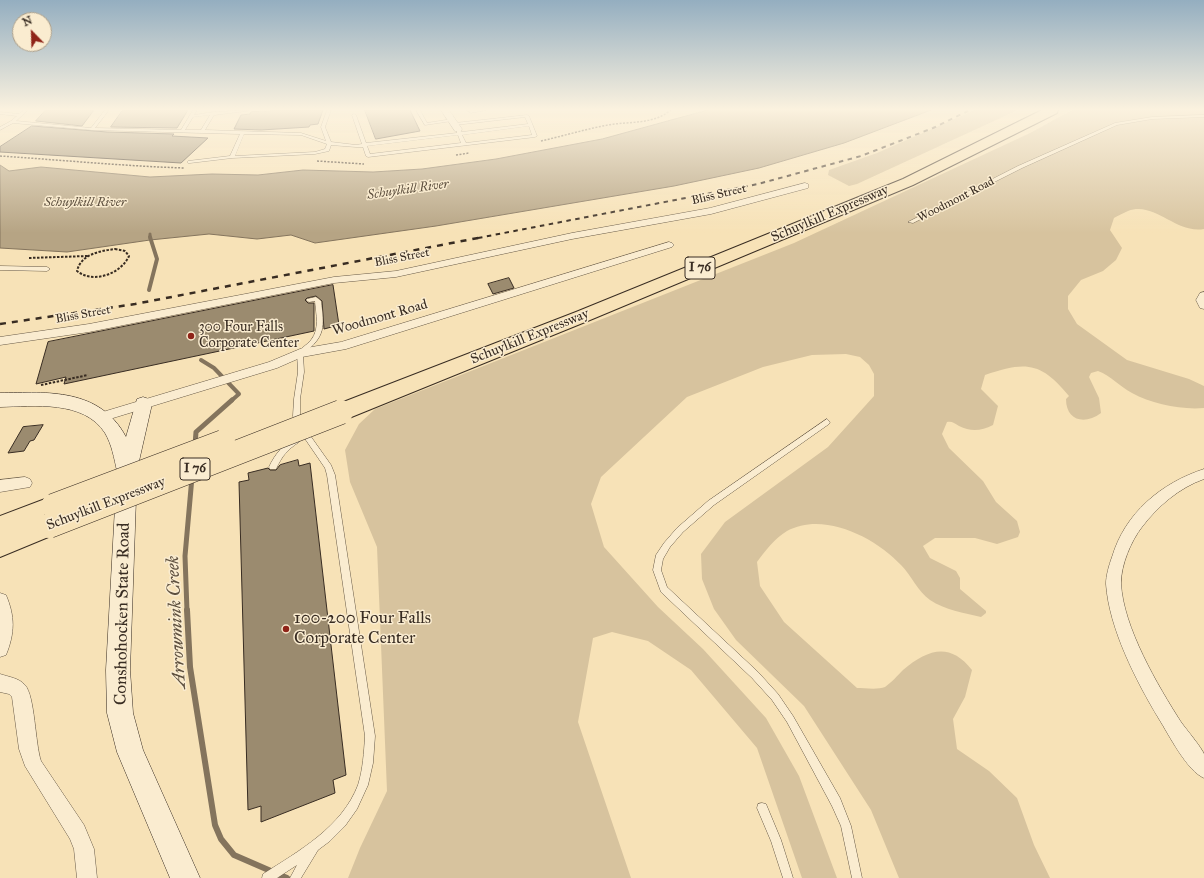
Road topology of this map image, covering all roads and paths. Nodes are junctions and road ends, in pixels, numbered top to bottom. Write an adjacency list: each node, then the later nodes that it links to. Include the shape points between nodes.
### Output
1 (235, 151): 9 (lane)
2 (323, 151): 9 (lane)
3 (367, 151): 4 (lane, via 368,156)
4 (408, 151)
5 (947, 151): 28 (highway, Schuylkill Expressway / I 76, via 841,199)
6 (970, 151): 28 (highway, Schuylkill Expressway / I 76, via 908,182 576,319)
7 (1056, 151): 13 (lane, Woodmont Road)
8 (0, 156): 11 (path)
9 (232, 157): 10 (lane)
10 (190, 162)
11 (181, 169)
12 (805, 186): 22 (street, Bliss Street, via 711,211 572,236 396,274 341,278 316,286 89,328)
13 (911, 222)
14 (669, 245): 23 (street, Woodmont Road, via 342,346)
15 (89, 256): 15 (path, via 115,249 125,251 129,256 126,263 116,271 88,277 77,271 80,263); 16 (path)
16 (24, 258)
17 (0, 268): 18 (lane)
18 (47, 268)
19 (1204, 295): 21 (street, via 1201,300)
20 (309, 300): 23 (lane, via 318,301 321,329 316,338)
21 (1204, 306)
22 (0, 340)
23 (300, 353): 27 (street, Woodmont Road, via 282,362); 31 (lane, via 303,368 296,418)
24 (88, 375): 25 (path)
25 (38, 386)
26 (0, 400): 29 (main road, Conshohocken State Road, via 60,399 82,405)
27 (143, 404): 29 (street, Woodmont Road); 33 (main road)
28 (339, 406): 37 (highway, Schuylkill Expressway / I 76, bridge)
29 (100, 417): 33 (main road, Conshohocken State Road, via 116,436 126,458)
30 (826, 422): 51 (lane, via 695,516 667,545 659,558 656,570 664,589 756,675 790,719 836,802 846,826)
31 (306, 435): 32 (lane, via 284,448 277,456); 45 (lane, via 331,475 370,736 367,771 358,796 341,823)
32 (273, 467)
33 (127, 471): 47 (main road, Conshohocken State Road, via 118,670 120,713 130,752)
34 (1204, 474): 43 (street, via 1184,480 1158,499 1132,526 1120,550 1114,584 1124,627 1152,690 1186,748)
35 (25, 483): 36 (street)
36 (0, 486)
37 (51, 516): 38 (highway, Schuylkill Expressway / I 76); 39 (highway, Schuylkill Expressway / I 76)
38 (0, 526)
39 (0, 546)
40 (0, 600): 41 (street, via 6,624)
41 (0, 649)
42 (0, 683): 46 (street, via 13,686 20,692 28,749 34,766 77,832 84,849)
43 (1204, 769)
44 (762, 808): 50 (lane)
45 (314, 848): 48 (lane); 49 (lane)
46 (88, 878)
47 (185, 878)
48 (267, 878)
49 (295, 878)
50 (788, 878)
51 (857, 878)

